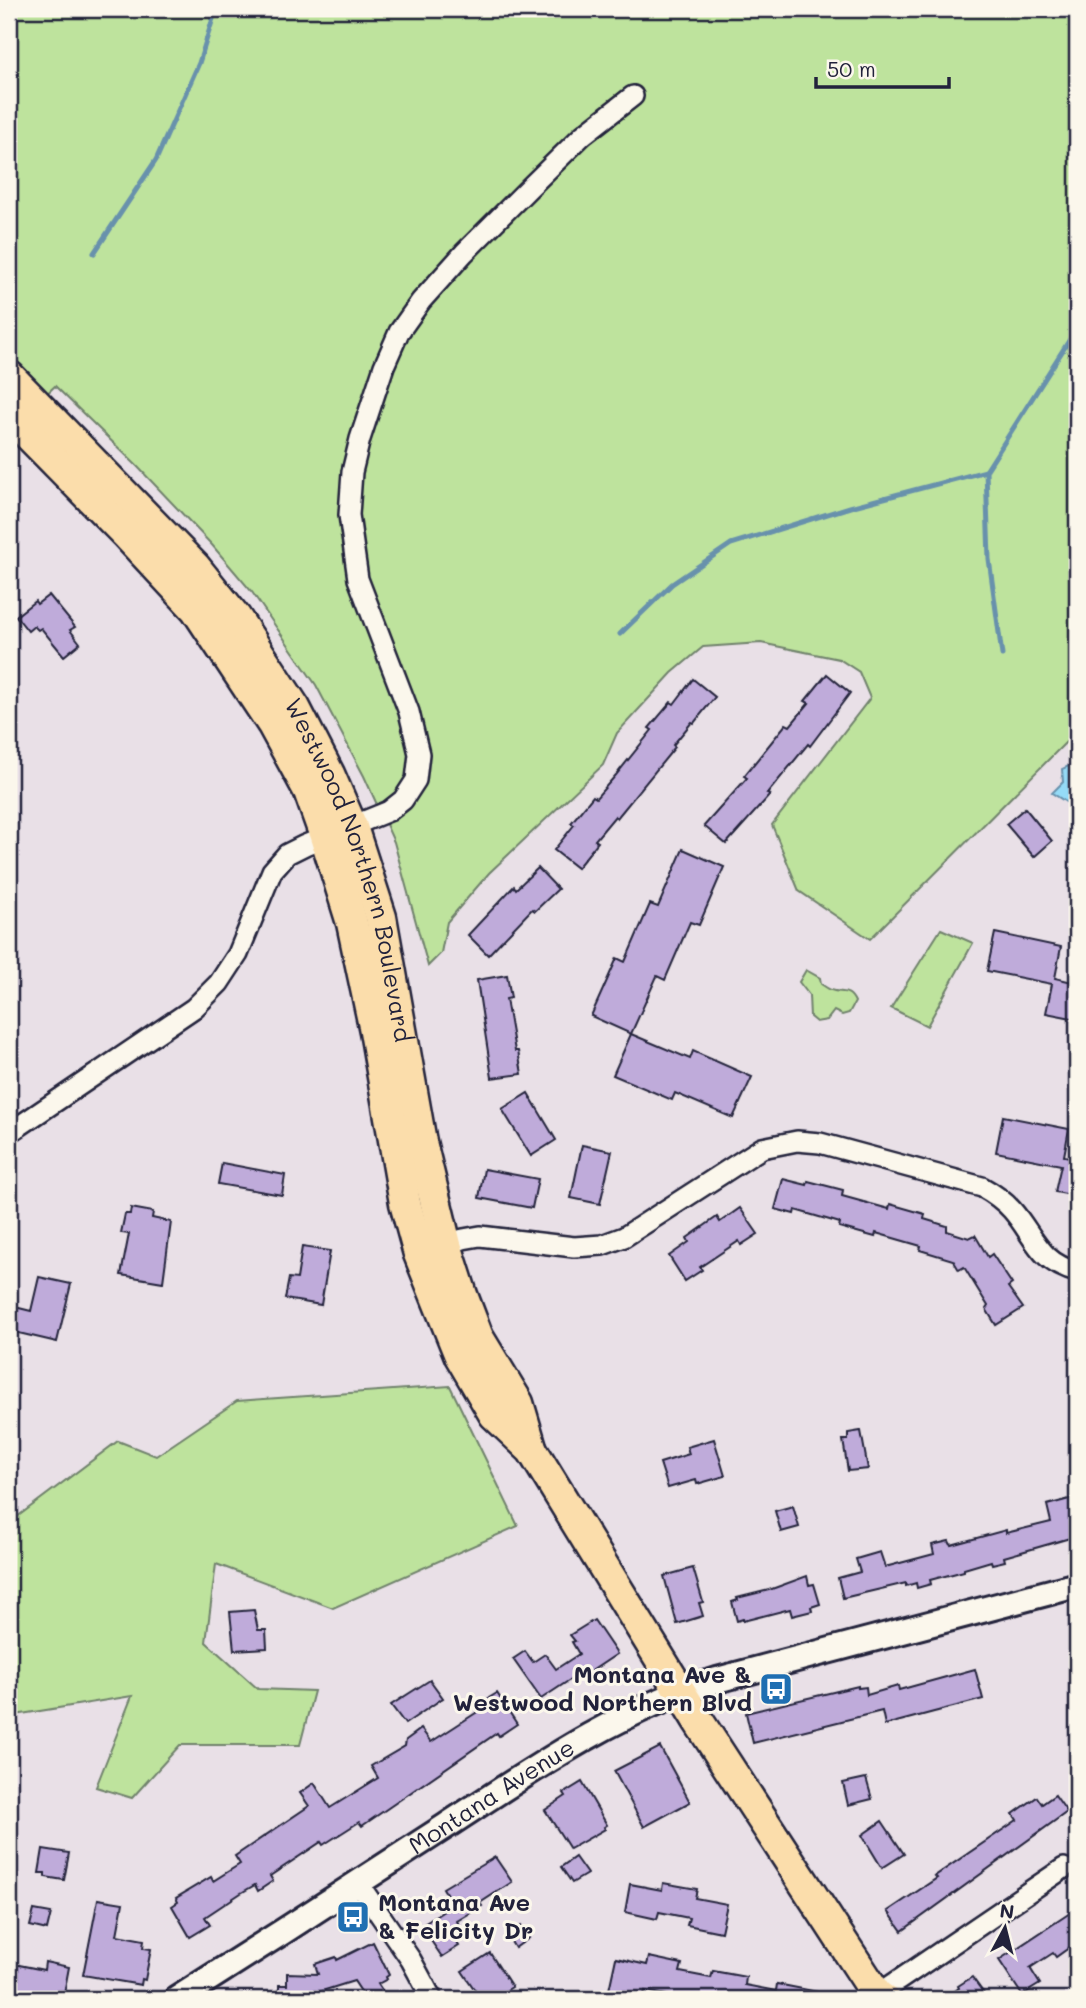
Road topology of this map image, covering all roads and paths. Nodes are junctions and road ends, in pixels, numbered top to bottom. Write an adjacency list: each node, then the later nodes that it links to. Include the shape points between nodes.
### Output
1 (633, 96): 4 (street, via 583,135 464,253 421,301 384,366 352,472 349,515 358,579 409,712 419,754 416,780 403,800 389,811)
2 (9, 376): 4 (main road, Westwood Northern Boulevard, via 195,567 236,618 295,708)
3 (9, 415): 4 (main road, Westwood Northern Boulevard, via 196,609 273,726 309,791)
4 (339, 831): 5 (street, via 287,854 272,871 238,954 219,984 194,1008); 6 (main road, Westwood Northern Boulevard, via 381,917 421,1142)
5 (9, 1133)
6 (432, 1249): 7 (street, via 480,1236 574,1247 602,1245 624,1237 762,1148 797,1141 820,1143 982,1187 1014,1212 1044,1255); 9 (main road, Westwood Northern Boulevard, via 517,1404 532,1450)
7 (1077, 1272)
8 (1077, 1585): 9 (street, Montana Avenue)
9 (681, 1691): 11 (street, Montana Avenue, via 560,1752); 12 (main road, Westwood Northern Boulevard)
10 (1064, 1868): 12 (street)
11 (358, 1883): 13 (street, Montana Avenue); 14 (street)
12 (879, 1998)
13 (177, 1999)
14 (432, 1999)

